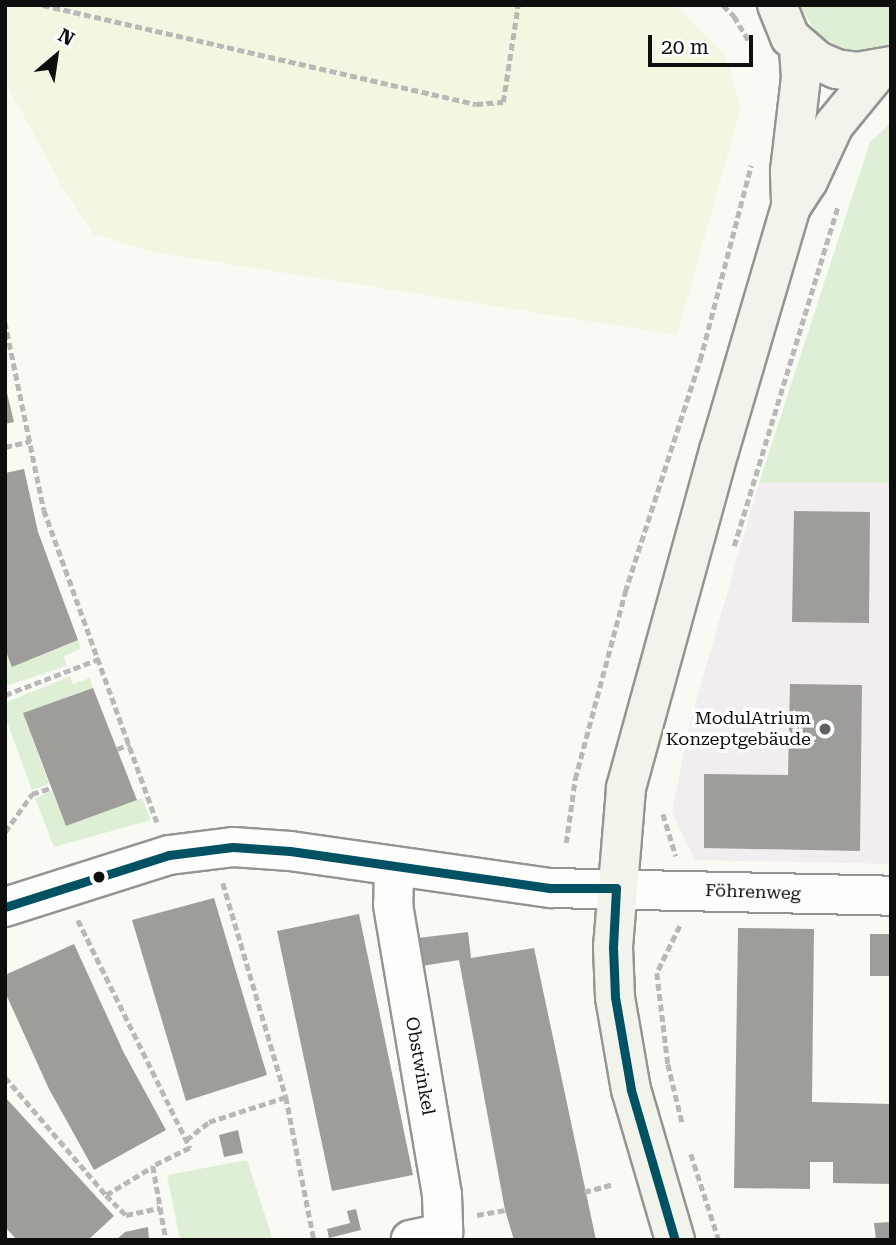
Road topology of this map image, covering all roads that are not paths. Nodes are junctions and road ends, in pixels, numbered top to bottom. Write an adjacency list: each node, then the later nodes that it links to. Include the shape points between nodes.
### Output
1 (776, 8): 2 (street)
2 (799, 47): 3 (street, via 836,69); 4 (street, via 801,78 790,171)
3 (885, 68): 4 (street, via 834,124)
4 (791, 207): 6 (street, via 626,788)
5 (394, 866): 6 (street, Föhrenweg, via 551,888); 7 (street, Föhrenweg, via 290,851 213,849 169,855 67,885); 9 (street, Obstwinkel, via 393,905 442,1195 443,1233)
6 (616, 888): 8 (street, Föhrenweg); 10 (street, via 615,997 631,1090)
7 (8, 895)
8 (891, 896)
9 (411, 1240)
10 (675, 1240)

